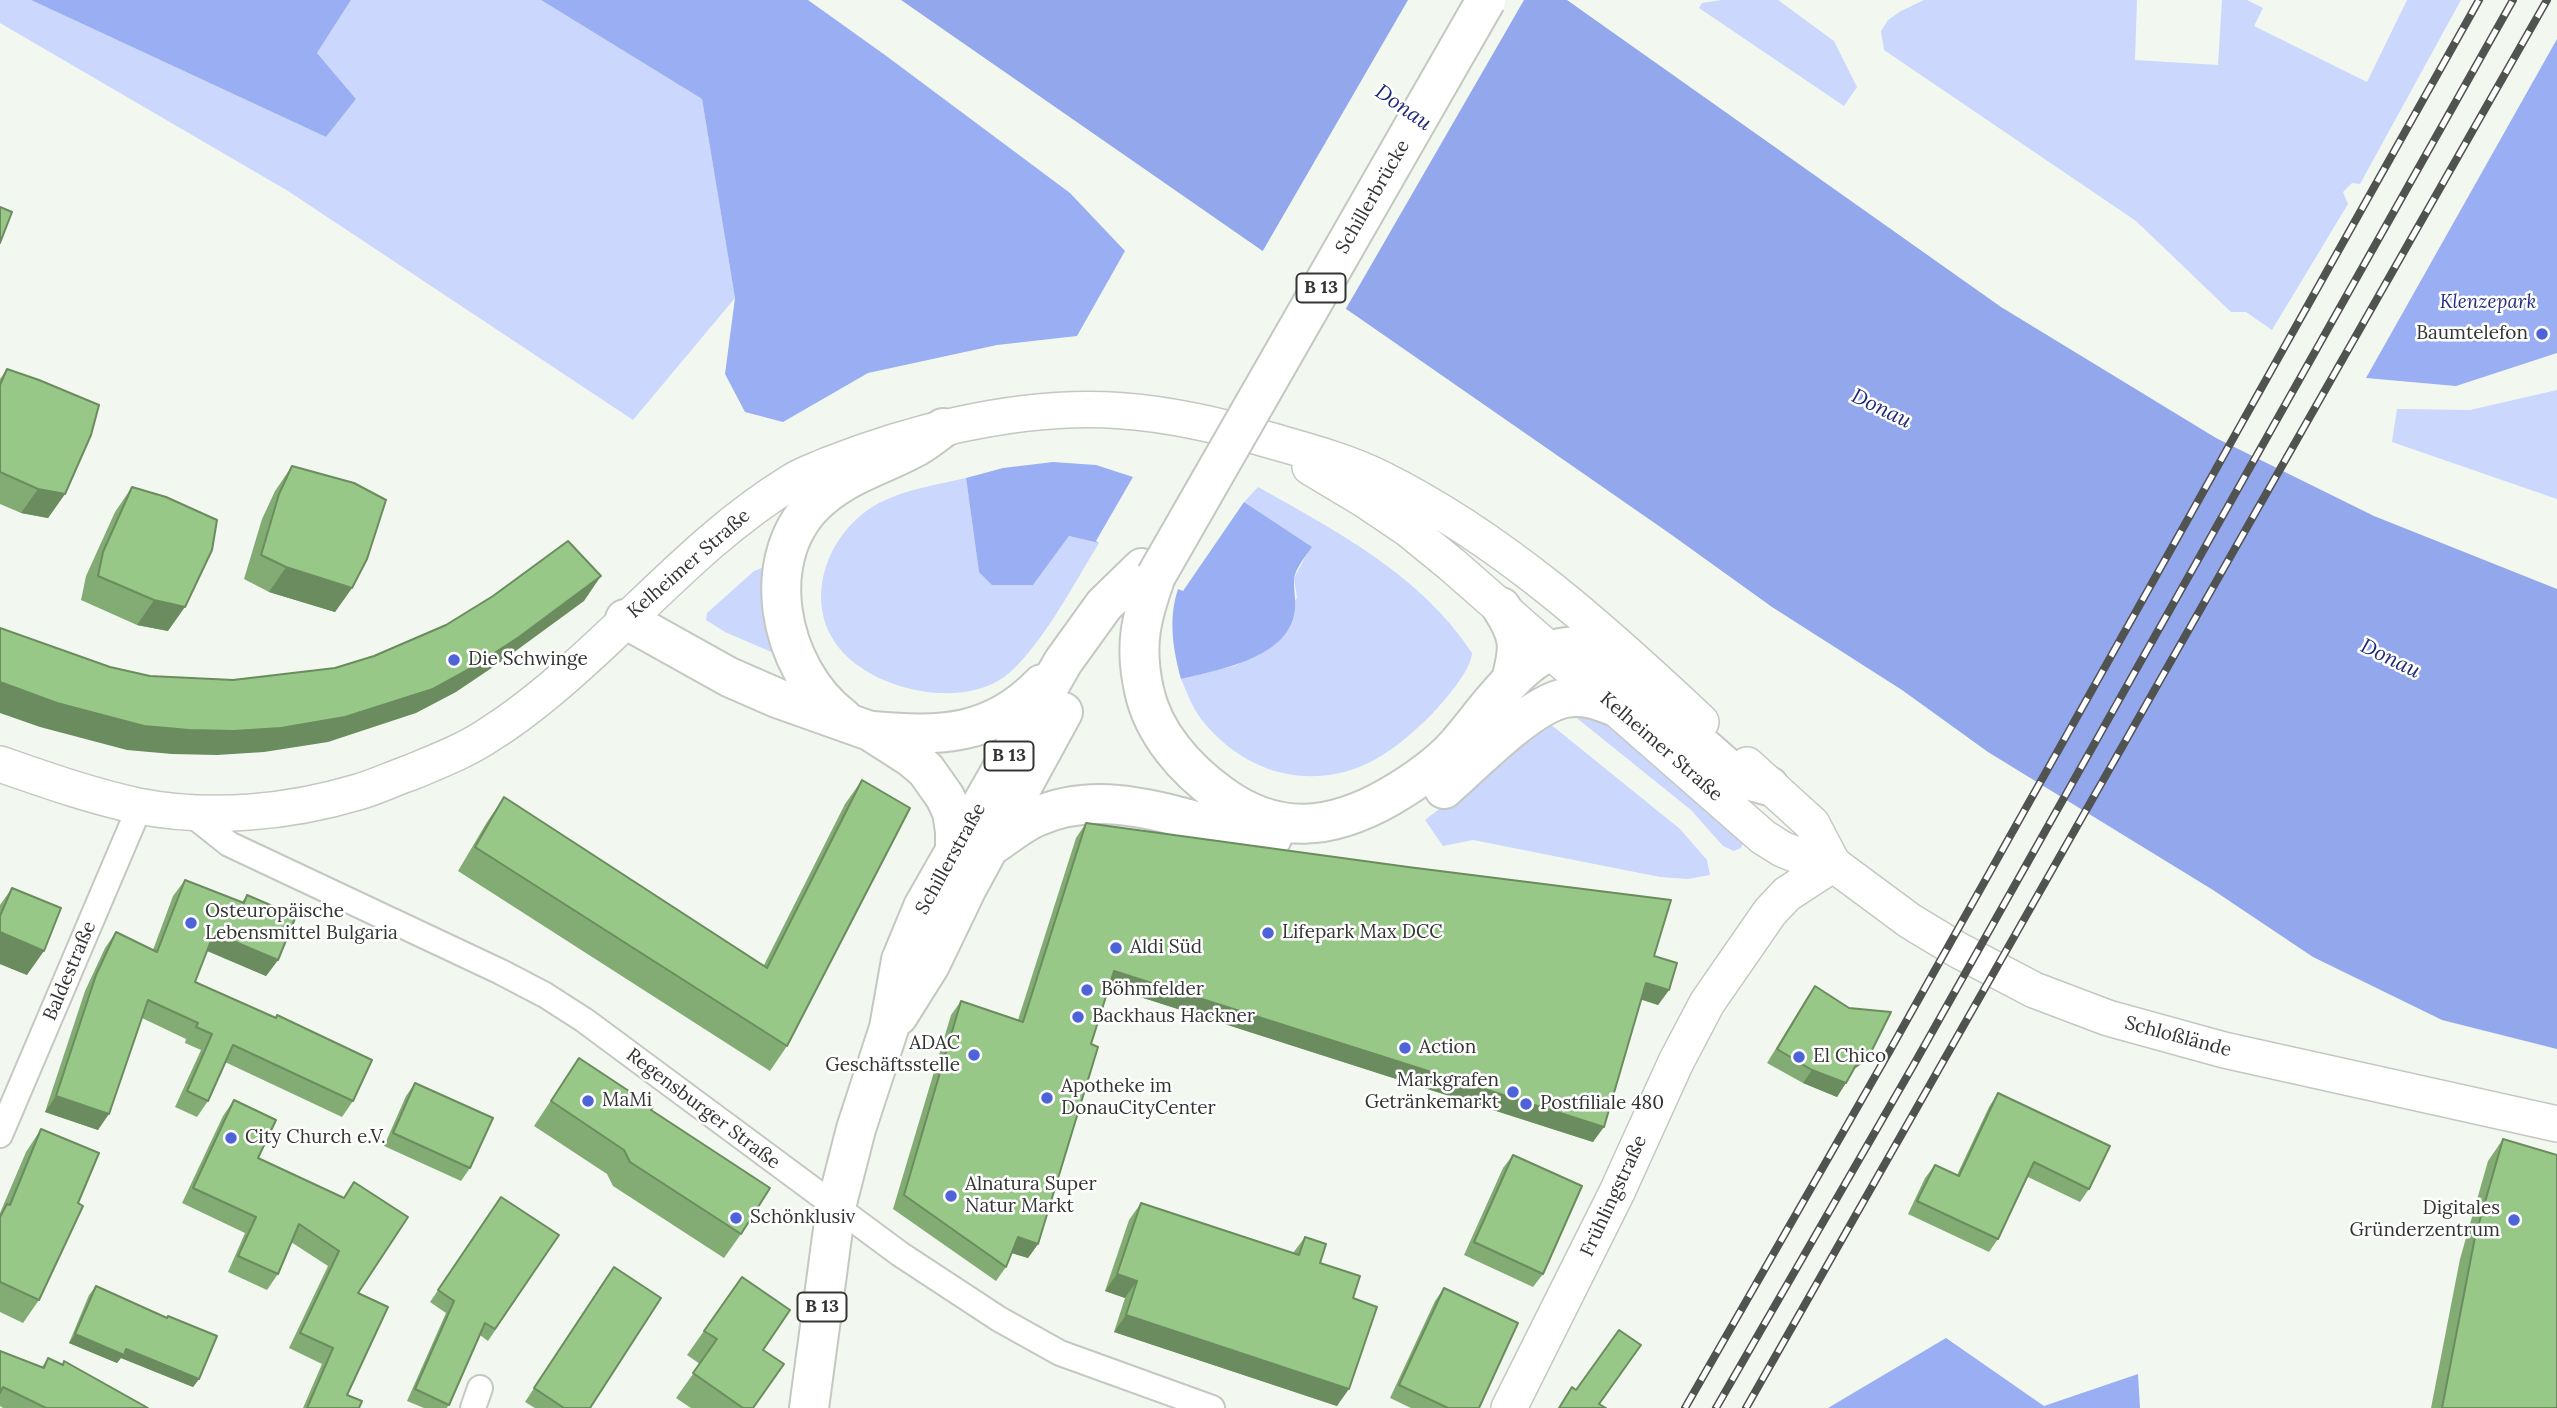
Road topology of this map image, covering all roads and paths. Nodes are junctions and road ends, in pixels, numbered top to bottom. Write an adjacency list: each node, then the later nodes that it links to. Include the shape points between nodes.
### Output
1 (1468, 0): 5 (main road, Schillerbrücke / B 13)
2 (1486, 0): 5 (main road, Schillerbrücke / B 13, bridge)
3 (943, 428): 4 (street, Kelheimer Straße, via 1024,412 1102,408 1191,420); 7 (street, Kelheimer Straße, via 901,438 800,477 734,521); 12 (main road, via 915,448 841,482 819,499 794,533 785,555 781,595 795,659 821,697)
4 (1273, 441): 6 (street, Kelheimer Straße, via 1408,529); 14 (street, Kelheimer Straße, via 1381,478 1479,537 1570,603)
5 (1149, 572): 9 (main road, Schillerstraße / B 13, via 1104,605); 10 (main road, via 1139,642 1142,682 1154,720 1200,778 1255,815 1306,825 1357,814 1409,786 1433,767); 17 (main road, Schillerstraße / B 13)
6 (1502, 607): 8 (street, Kelheimer Straße); 10 (main road, via 1518,646)
7 (625, 620): 12 (main road, via 729,677); 16 (street, Kelheimer Straße, via 560,681 490,735 433,764 358,792 283,808)
8 (1553, 651): 10 (main road); 11 (street, Kelheimer Straße); 14 (main road, via 1574,646 1604,660 1727,768 1743,779)
9 (1063, 662): 12 (main road, via 1029,697 979,727 913,735); 17 (main road, Schillerstraße / B 13)
10 (1511, 680)
11 (1618, 708): 17 (main road, via 1588,697 1559,700 1530,714 1439,793 1397,821 1340,839 1319,843 1267,838 1127,806 1089,802 1036,817); 18 (street, Kelheimer Straße, via 1763,837 1809,860)
12 (860, 727): 17 (main road, via 926,771 945,797 955,831)
13 (0, 764): 15 (street)
14 (1769, 786): 18 (street, Kelheimer Straße, via 1812,824)
15 (140, 806): 16 (street, Kelheimer Straße); 20 (street, Baldestraße)
16 (190, 813): 21 (street, Regensburger Straße, via 229,844 545,995)
17 (973, 848): 21 (main road, Schillerstraße / B 13, via 916,990 889,1028)
18 (1833, 864): 19 (street, Schloßlände, via 1958,950 2034,990 2108,1018 2224,1050); 24 (street, Frühlingstraße, via 1787,894 1770,912 1707,1003)
19 (2557, 1124)
20 (0, 1135)
21 (836, 1207): 22 (main road, Schillerstraße / B 13); 23 (street, Regensburger Straße, via 963,1296 1060,1353)
22 (809, 1408)
23 (1212, 1408)
24 (1509, 1408)

